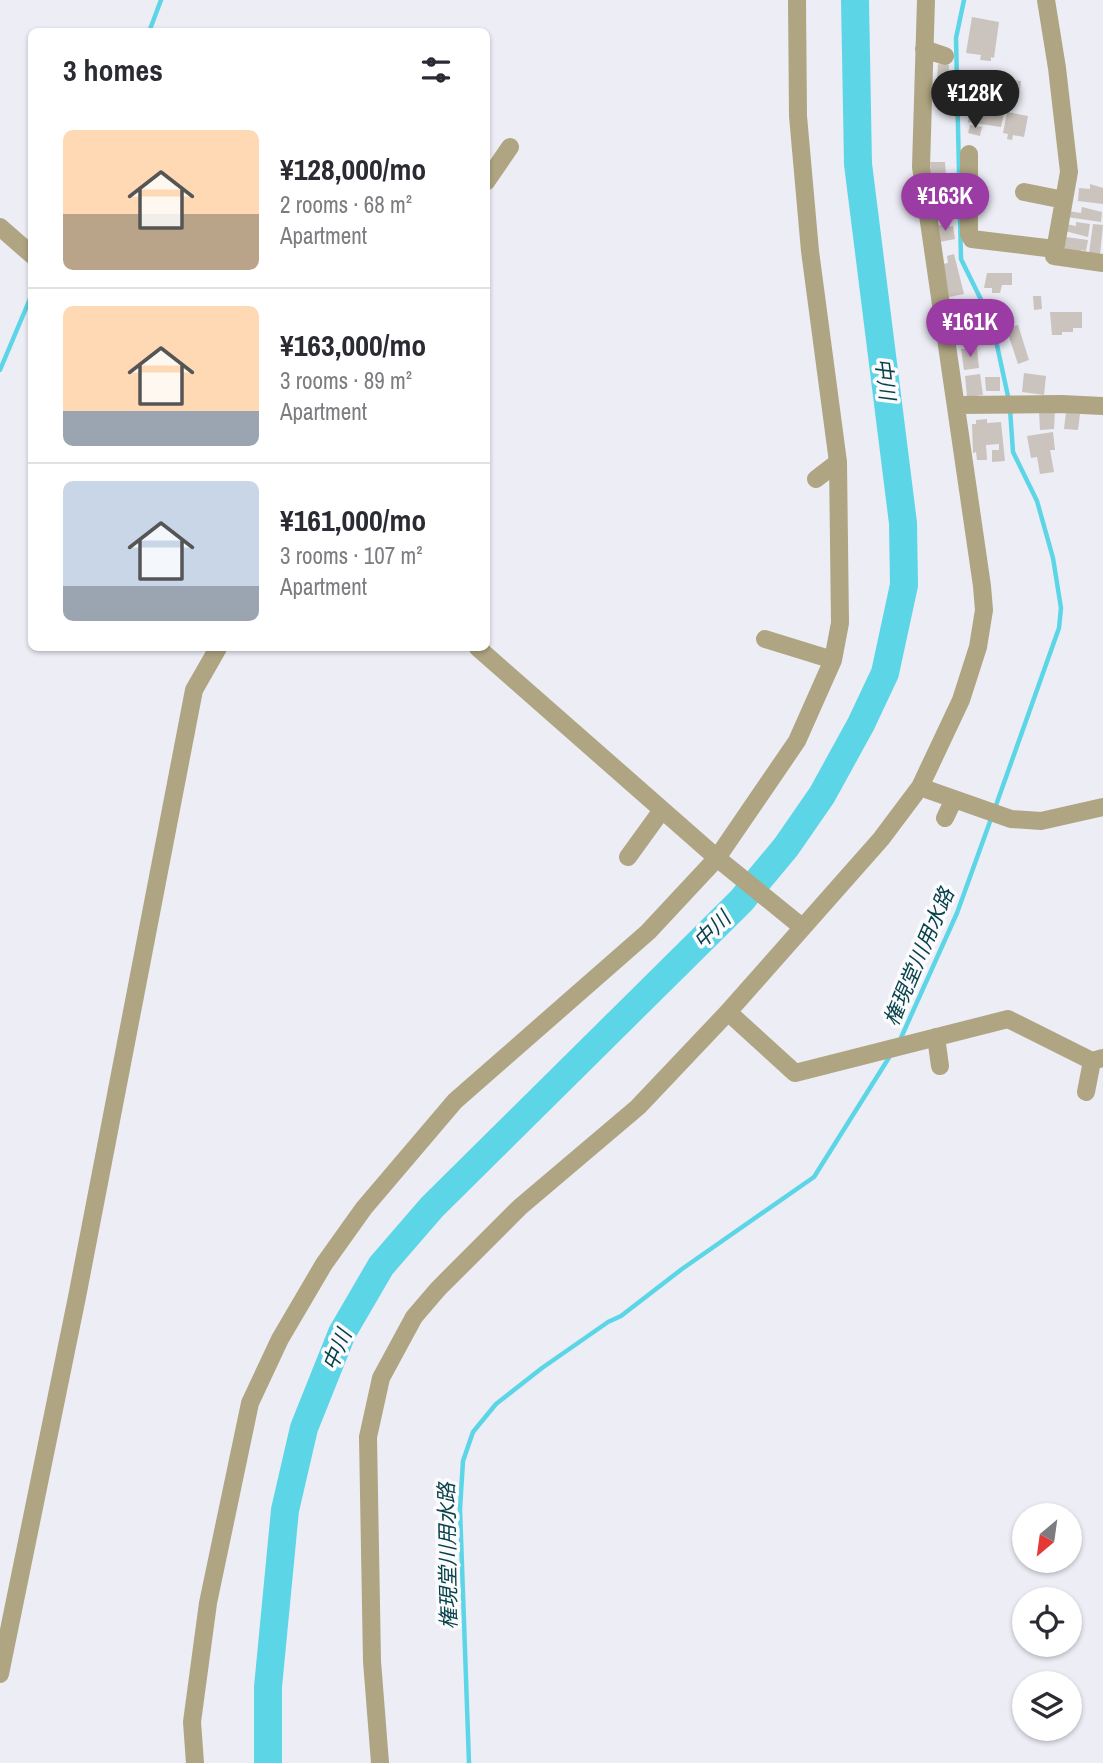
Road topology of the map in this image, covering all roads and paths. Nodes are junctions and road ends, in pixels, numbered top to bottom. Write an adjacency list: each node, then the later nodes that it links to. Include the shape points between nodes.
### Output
1 (797, 0): 17 (street, via 798,116 810,251)
2 (926, 0): 4 (street)
3 (1046, 0): 10 (street, via 1068,164)
4 (924, 49): 5 (street); 15 (street, via 921,167)
5 (945, 56)
6 (510, 147): 8 (street)
7 (969, 154): 12 (street, via 972,239)
8 (490, 176)
9 (1024, 192): 10 (street)
10 (1064, 200): 12 (street)
11 (0, 227): 13 (street)
12 (1055, 248): 14 (street, via 1054,256)
13 (28, 252)
14 (1103, 263)
15 (956, 405): 16 (street); 23 (street, via 984,610 970,678)
16 (1103, 406)
17 (838, 462): 18 (street); 22 (street, via 840,623)
18 (816, 479)
19 (765, 639): 22 (street)
20 (216, 651): 36 (street, via 194,691)
21 (481, 651): 26 (street)
22 (833, 660): 29 (street, via 797,741)
23 (920, 788): 24 (street); 30 (street, via 881,838)
24 (954, 799): 25 (street, via 1011,819 1041,821); 27 (street)
25 (1103, 807)
26 (662, 810): 28 (street); 29 (street)
27 (945, 818)
28 (628, 857)
29 (723, 863): 30 (street); 37 (street, via 455,1101 364,1208 324,1264 250,1403 208,1603 192,1722)
30 (798, 923): 31 (street)
31 (728, 1012): 32 (street, via 795,1073); 38 (street, via 638,1107 520,1207 438,1289 414,1317 380,1378 368,1437 372,1661)
32 (936, 1037): 33 (street, via 1008,1019); 34 (street)
33 (1098, 1059): 35 (street)
34 (940, 1066)
35 (1086, 1092)
36 (0, 1674)
37 (195, 1763)
38 (380, 1763)

